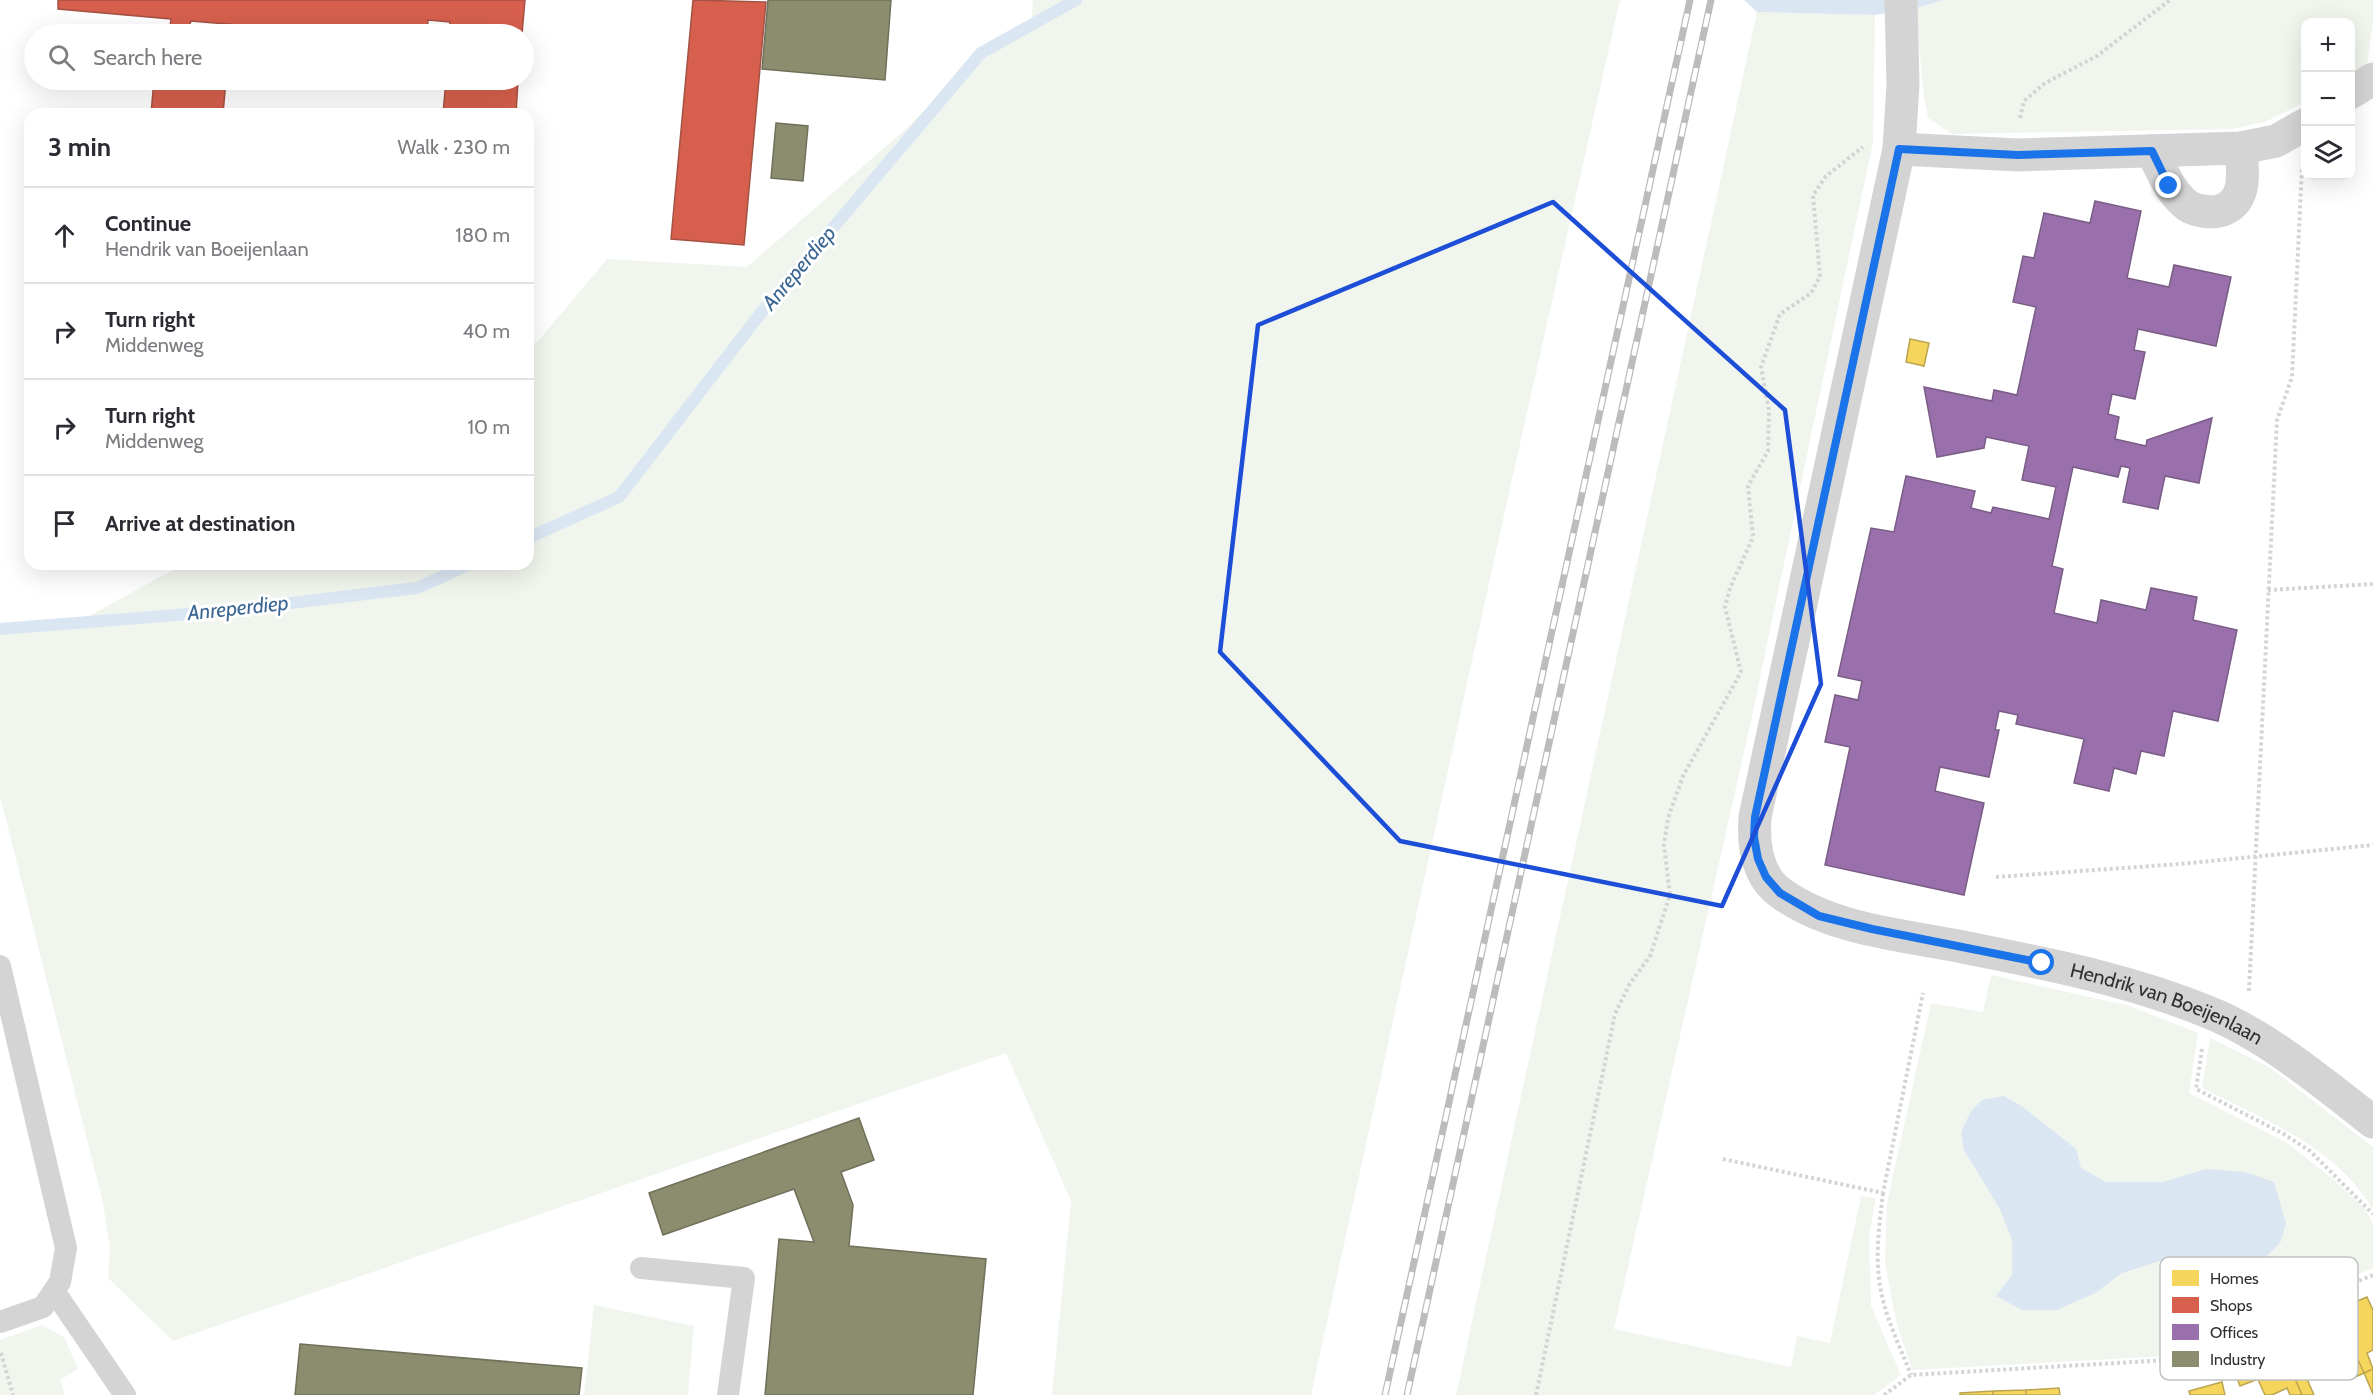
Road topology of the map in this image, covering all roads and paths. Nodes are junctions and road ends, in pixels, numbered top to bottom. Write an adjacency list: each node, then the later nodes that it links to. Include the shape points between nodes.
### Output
1 (2170, 0): 10 (path, via 2097,56 2045,83 2024,101)
2 (1901, 14): 8 (street, Hendrik van Boeijenlaan, via 1903,84)
3 (2373, 79): 4 (street)
4 (2355, 90)
5 (2302, 126): 7 (street, via 2276,141)
6 (2305, 126): 12 (path, via 2292,377 2277,420)
7 (2241, 148): 9 (street); 9 (street, via 2241,194 2230,208 2211,213 2188,206 2169,186)
8 (1899, 149): 10 (street); 18 (street, Hendrik van Boeijenlaan, via 1755,817 1758,859 1766,877 1780,893 1819,916 2123,981); 35 (path, via 1870,144 1858,149 1826,176 1813,195 1820,277 1811,293 1780,314 1761,367 1769,410 1768,451 1748,486 1753,537 1725,607 1741,672 1683,776 1668,818 1664,845 1670,895 1650,956 1615,1014)
9 (2152, 151): 10 (street)
10 (2018, 155)
11 (2373, 584): 12 (path)
12 (2268, 590): 14 (path)
13 (2373, 845): 14 (path)
14 (2256, 856): 15 (path); 19 (path)
15 (1996, 877)
16 (0, 966): 27 (lane, via 66,1248 60,1282)
17 (1923, 993): 22 (path)
18 (2208, 1012): 19 (street, Hendrik van Boeijenlaan); 23 (path, via 2196,1089 2310,1151)
19 (2247, 1030): 20 (street, Hendrik van Boeijenlaan)
20 (2373, 1122)
21 (1723, 1160): 22 (path)
22 (1883, 1193): 31 (path, via 1878,1270 1893,1329)
23 (2373, 1214)
24 (641, 1268): 34 (lane, via 744,1278)
25 (2373, 1275): 26 (path)
26 (2358, 1281)
27 (54, 1291): 28 (lane, via 43,1307); 33 (lane)
28 (0, 1322)
29 (0, 1350): 32 (path)
30 (2160, 1360): 31 (path)
31 (1911, 1375): 36 (path)
32 (13, 1395)
33 (125, 1395)
34 (728, 1395)
35 (1536, 1395)
36 (1884, 1395)

